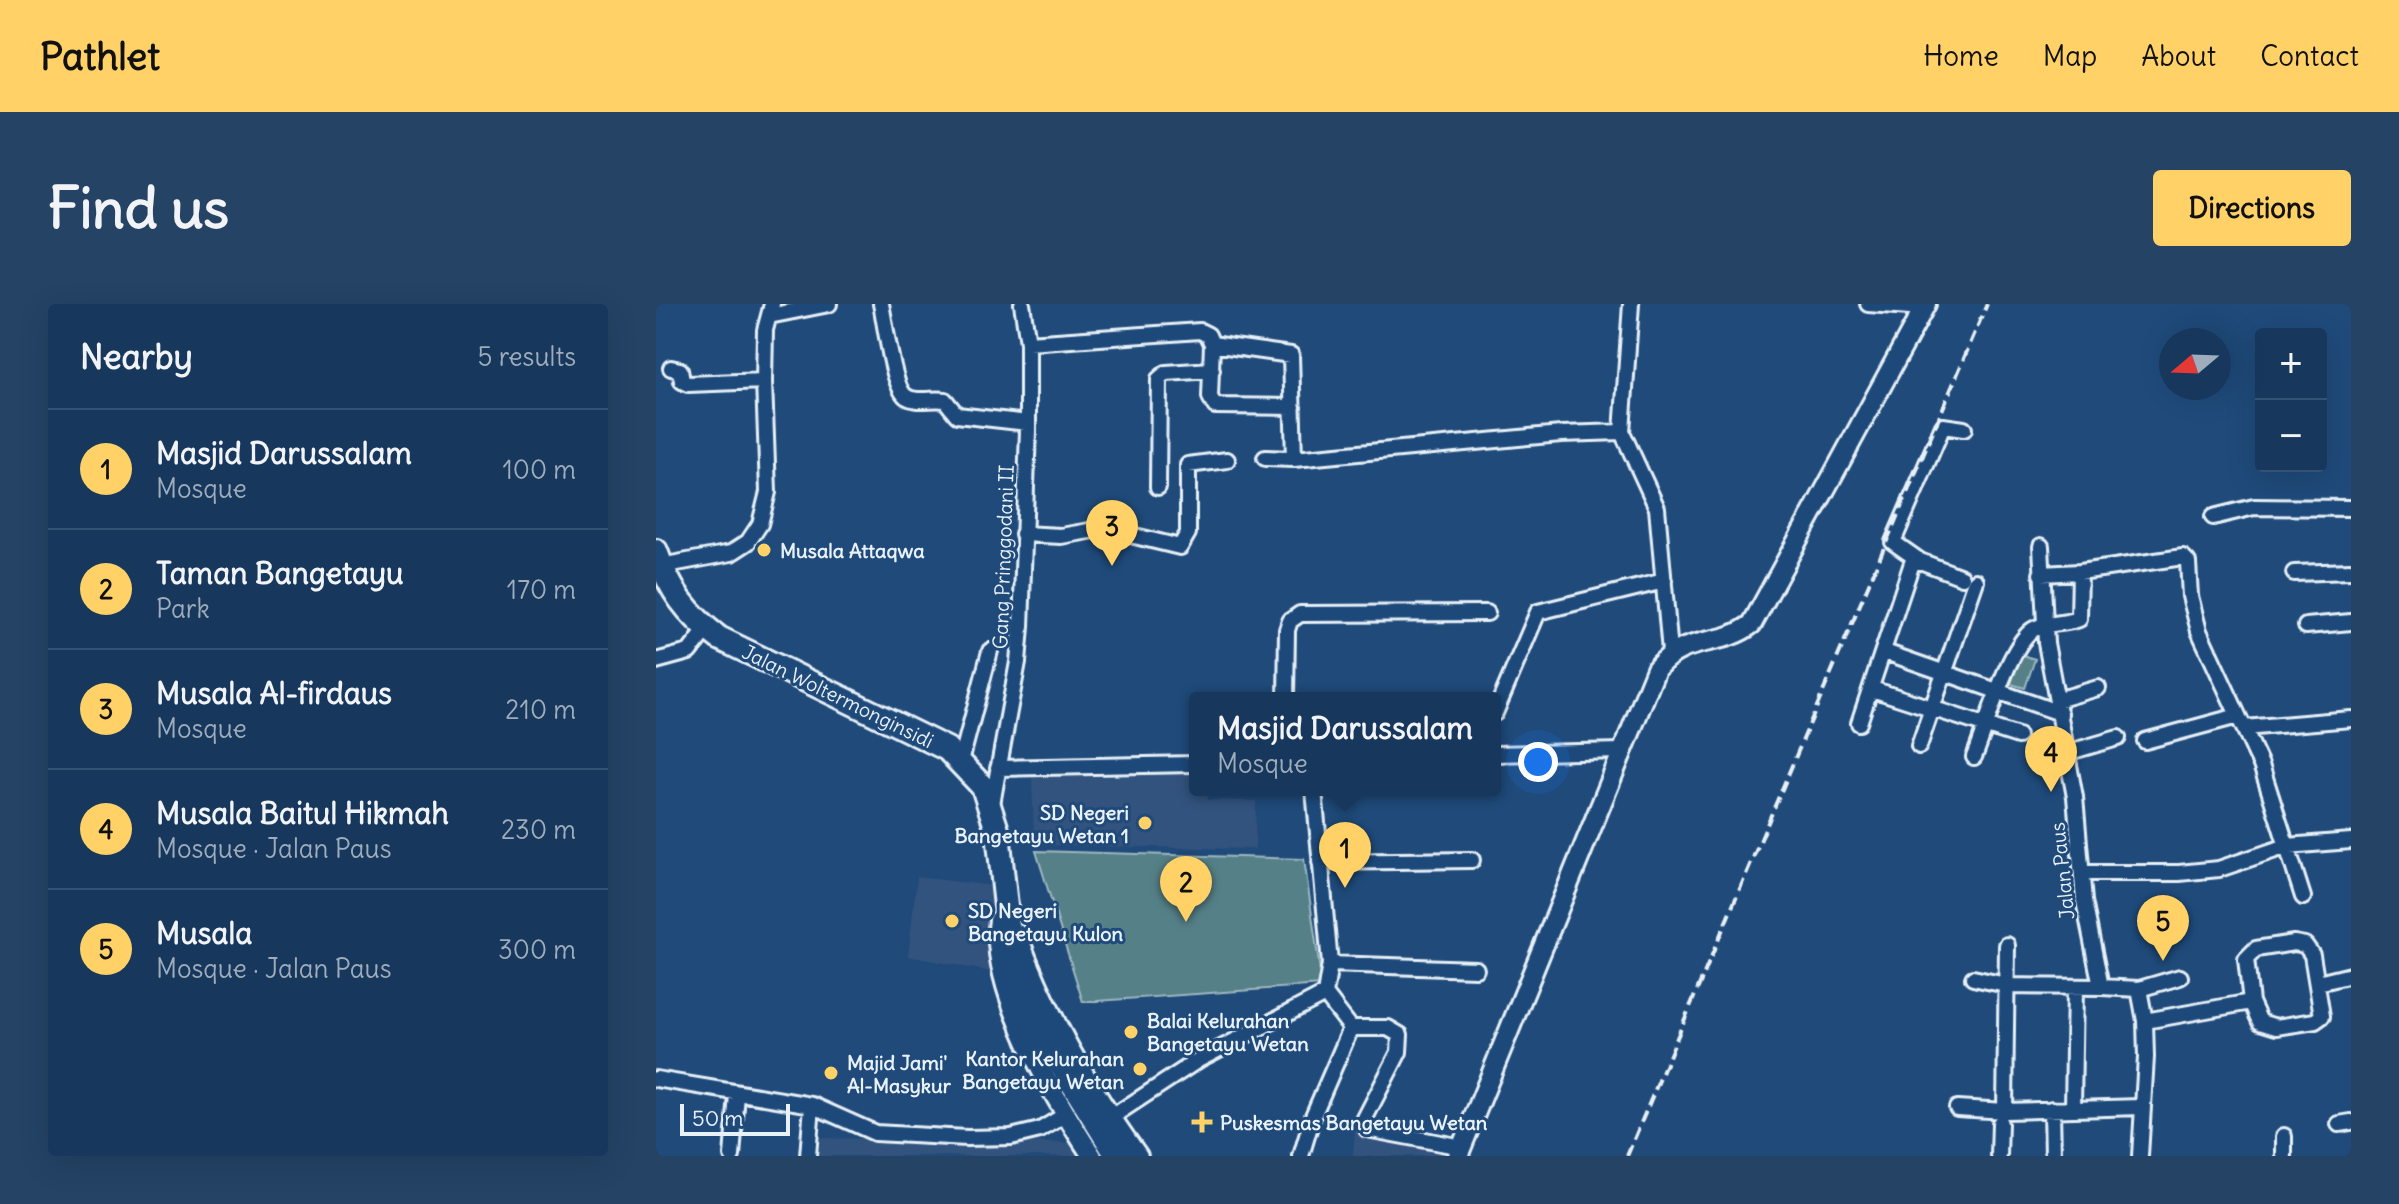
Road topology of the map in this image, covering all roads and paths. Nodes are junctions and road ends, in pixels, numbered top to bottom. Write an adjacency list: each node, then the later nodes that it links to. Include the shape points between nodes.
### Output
1 (829, 304): 7 (street)
2 (881, 304): 14 (street, via 903,394 945,400 957,415)
3 (1022, 304): 8 (street, Gang Pringgodani II)
4 (1631, 304): 16 (street)
5 (1868, 304): 6 (street)
6 (1925, 306): 38 (street, via 1752,624 1740,634)
7 (770, 310): 12 (street)
8 (1028, 343): 9 (street, via 1200,331); 14 (street, Gang Pringgodani II)
9 (1212, 344): 11 (street); 13 (street, via 1291,355)
10 (671, 368): 12 (street, via 680,370 688,384)
11 (1212, 370): 13 (street, via 1210,397 1215,406); 20 (street, via 1166,373 1159,379)
12 (764, 381): 25 (street, via 768,492 760,524 748,542 731,553)
13 (1293, 407): 18 (street)
14 (1028, 423): 23 (street, Gang Pringgodani II)
15 (1964, 429): 26 (street, via 1943,426 1893,542)
16 (1622, 432): 18 (street); 31 (street, via 1657,508)
17 (1265, 458): 18 (street)
18 (1294, 459)
19 (1227, 460): 23 (street, via 1188,465 1188,533 1180,547 1114,531)
20 (1158, 487)
21 (2351, 508): 22 (street, via 2254,507)
22 (2213, 517)
23 (1023, 534): 63 (street, Gang Pringgodani II, via 1018,662)
24 (2041, 546): 30 (street, Jalan Paus)
25 (659, 559): 36 (main road, Jalan Woltermonginsidi, via 688,613)
26 (1920, 561): 39 (street, via 1910,567); 41 (street, via 1969,579)
27 (2351, 571): 29 (street)
28 (2080, 572): 30 (street); 34 (street, via 2079,619); 50 (street, via 2183,557 2199,631)
29 (2294, 573)
30 (2041, 574): 34 (street, Jalan Paus)
31 (1664, 581): 38 (street); 46 (street, via 1538,612)
32 (1487, 613): 45 (street, via 1300,614 1287,630)
33 (2351, 622): 35 (street)
34 (2043, 626): 44 (street, via 2032,629 2022,642); 47 (street, Jalan Paus)
35 (2306, 626)
36 (707, 629): 40 (street, via 689,652); 61 (main road, Jalan Woltermonginsidi, via 932,741)
37 (990, 651): 61 (street)
38 (1670, 652): 57 (street, via 1656,669)
39 (1885, 652): 41 (street); 43 (street)
40 (656, 661)
41 (1944, 672): 44 (street); 48 (street)
42 (2098, 688): 47 (street)
43 (1872, 689): 48 (street); 51 (street)
44 (1998, 691): 47 (street); 52 (street)
45 (1286, 692)
46 (1501, 699)
47 (2059, 706): 58 (street, Jalan Paus)
48 (1931, 708): 52 (street); 56 (street)
49 (2351, 719): 50 (street)
50 (2241, 722): 55 (street); 67 (street)
51 (1859, 723)
52 (1986, 727): 53 (street); 60 (street)
53 (2018, 736)
54 (2118, 738): 58 (street)
55 (2145, 741)
56 (1919, 746)
57 (1622, 751): 59 (street); 99 (street)
58 (2066, 753): 70 (street, Jalan Paus)
59 (1501, 754)
60 (1974, 757)
61 (961, 761): 65 (main road, Jalan Woltermonginsidi, via 983,787)
62 (1189, 764): 63 (street)
63 (998, 768): 65 (street, Gang Pringgodani II)
64 (1314, 796): 69 (street)
65 (991, 810): 72 (main road, Jalan Woltermonginsidi)
66 (2351, 841): 67 (street)
67 (2287, 846): 70 (street, via 2219,869); 71 (street)
68 (1472, 860): 69 (street)
69 (1320, 862): 74 (street)
70 (2082, 873): 82 (street, Jalan Paus)
71 (2303, 897)
72 (1003, 898): 95 (street, via 998,925 1006,983); 97 (street, via 1056,1027); 103 (main road, Jalan Woltermonginsidi, via 1025,994 1046,1041)
73 (2007, 945): 80 (street)
74 (1330, 964): 75 (street); 84 (street)
75 (1476, 969)
76 (2351, 975): 79 (street)
77 (2180, 977): 83 (street)
78 (1973, 978): 80 (street)
79 (2318, 983): 85 (street, via 2324,1010 2315,1021 2268,1026 2260,1022); 85 (street, via 2305,945 2256,949 2245,967)
80 (2006, 986): 81 (street); 96 (street)
81 (2075, 987): 82 (street); 93 (street)
82 (2101, 987): 83 (street)
83 (2139, 989): 86 (street)
84 (1325, 994): 87 (street); 97 (street, via 1200,1059)
85 (2251, 1002): 86 (street)
86 (2145, 1021): 91 (street)
87 (1351, 1028): 99 (street, via 1388,1028 1400,1035 1399,1052 1364,1120 1367,1129); 105 (street)
88 (656, 1079): 89 (street)
89 (737, 1094): 90 (street); 100 (street)
90 (812, 1105): 95 (street, via 875,1133 967,1138 1024,1135); 101 (street)
91 (2141, 1107): 93 (street); 108 (street)
92 (1957, 1108): 96 (street)
93 (2073, 1108): 94 (street)
94 (2052, 1109): 96 (street); 107 (street)
95 (1065, 1115): 102 (street)
96 (2003, 1117): 106 (street)
97 (1110, 1118): 104 (street)
98 (2284, 1136): 109 (street)
99 (1460, 1151)
100 (732, 1156)
101 (808, 1156)
102 (1092, 1156)
103 (1117, 1156)
104 (1138, 1156)
105 (1301, 1156)
106 (1999, 1156)
107 (2053, 1156)
108 (2140, 1156)
109 (2284, 1156)

